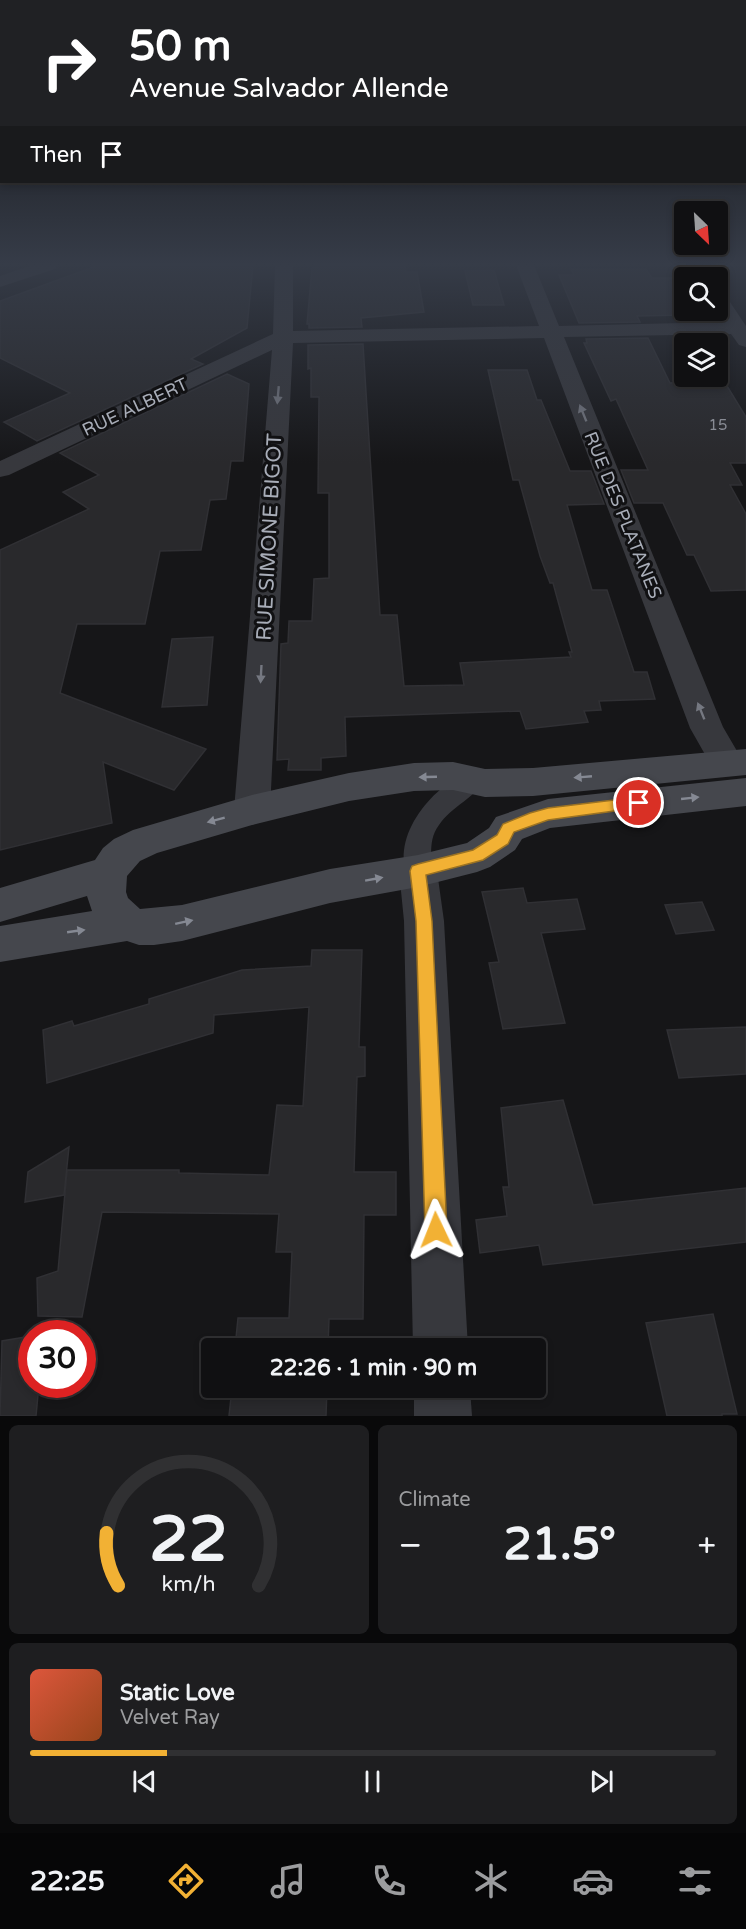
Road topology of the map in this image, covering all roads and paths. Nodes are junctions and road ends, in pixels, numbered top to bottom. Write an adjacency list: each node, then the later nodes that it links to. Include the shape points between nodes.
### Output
1 (283, 331): 4 (street, RUE SIMONE BIGOT)
2 (551, 332): 3 (street, RUE ALBERT); 4 (street, RUE ALBERT); 6 (street, RUE DES PLATANES, one-way to 2, via 707,728)
3 (741, 335)
4 (283, 337): 5 (street, RUE ALBERT); 8 (street, RUE SIMONE BIGOT, one-way to 8)
5 (0, 470)
6 (740, 772): 7 (main road, one-way to 7); 9 (main road, one-way to 6, via 548,814)
7 (480, 781): 8 (main road, one-way to 8, via 453,776 414,777 349,787); 9 (main road, via 499,791 507,802); 10 (lane, via 433,811 421,829 415,858)
8 (252, 810): 11 (main road, one-way to 11, via 146,841 122,855)
9 (508, 828): 10 (main road, via 502,839 477,856)
10 (418, 871): 13 (main road, one-way to 10, via 154,927 182,922 330,886); 15 (street, via 424,921)
11 (108, 873): 12 (main road); 13 (main road, via 105,884 111,908)
12 (0, 905)
13 (127, 923): 14 (main road, one-way to 13)
14 (0, 944)
15 (441, 1338)
16 (442, 1398): 17 (street)
17 (443, 1416)

